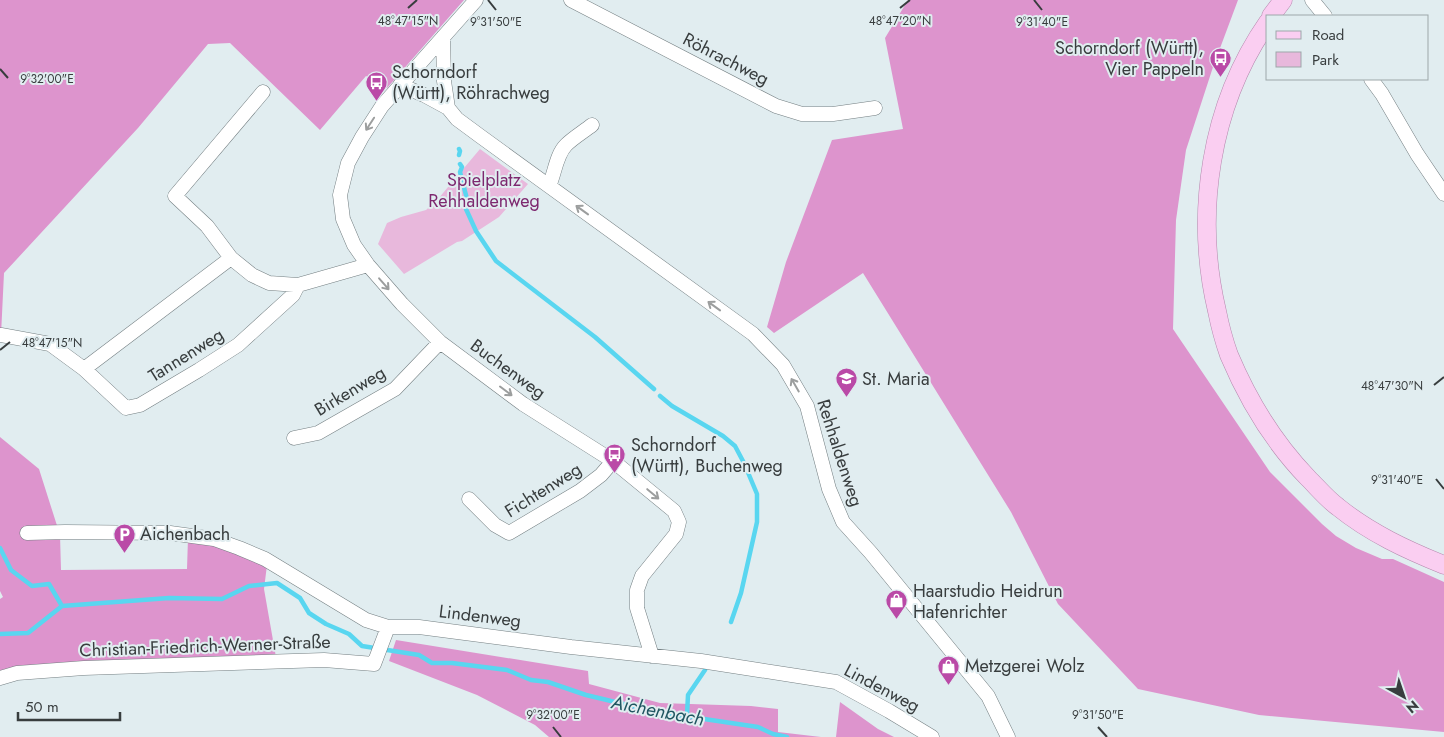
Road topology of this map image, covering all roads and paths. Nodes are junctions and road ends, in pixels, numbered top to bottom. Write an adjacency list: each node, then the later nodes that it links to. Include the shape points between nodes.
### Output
1 (476, 0): 8 (street, Buchenweg)
2 (571, 0): 13 (street, Röhrachweg, via 776,106 802,114 833,114)
3 (1283, 0): 5 (main road)
4 (1312, 0): 6 (street)
5 (1273, 15)
6 (1324, 15)
7 (1266, 25): 27 (main road, via 1235,80 1219,128 1208,190 1206,238 1211,286 1229,354 1266,426 1290,459 1316,486 1365,526 1391,542)
8 (443, 37): 10 (street, Buchenweg); 12 (street)
9 (1372, 80): 16 (street)
10 (400, 86): 12 (street, Rehhaldenweg); 18 (street, Buchenweg, one-way to 18, via 382,106 355,150 348,163 340,195 342,219)
11 (264, 92): 17 (street, via 175,196 206,226)
12 (448, 108): 15 (street, Rehhaldenweg, via 457,119)
13 (874, 108)
14 (592, 126): 15 (street, via 565,146)
15 (549, 186): 31 (street, Rehhaldenweg, one-way to 15, via 988,696 843,522 829,489 807,406 783,365 753,334)
16 (1444, 194)
17 (231, 258): 19 (street, via 252,275 269,283); 22 (street)
18 (368, 265): 19 (street); 21 (street, Buchenweg, one-way to 21)
19 (298, 285): 22 (street, Tannenweg, via 294,295 238,345 140,404 126,408)
20 (1, 335): 22 (street, Tannenweg, via 50,344)
21 (440, 342): 23 (street, Birkenweg, via 395,389 318,433); 24 (street, Buchenweg, one-way to 24, via 523,404)
22 (84, 369)
23 (294, 438)
24 (613, 461): 25 (street, Fichtenweg, via 580,491 509,533 495,525); 29 (street, Buchenweg, one-way to 29, via 674,511 679,522 676,534 642,576 637,590 636,608)
25 (469, 499)
26 (27, 533): 28 (street, Lindenweg, via 170,533 214,540 265,560 366,620)
27 (1444, 565)
28 (388, 627): 29 (street, Lindenweg, via 419,627); 30 (street, Christian-Friedrich-Werner-Straße, via 374,664 324,660 84,668 17,673)
29 (652, 656): 32 (street, Lindenweg, via 836,682)
30 (0, 678)
31 (1002, 735)
32 (932, 737)

